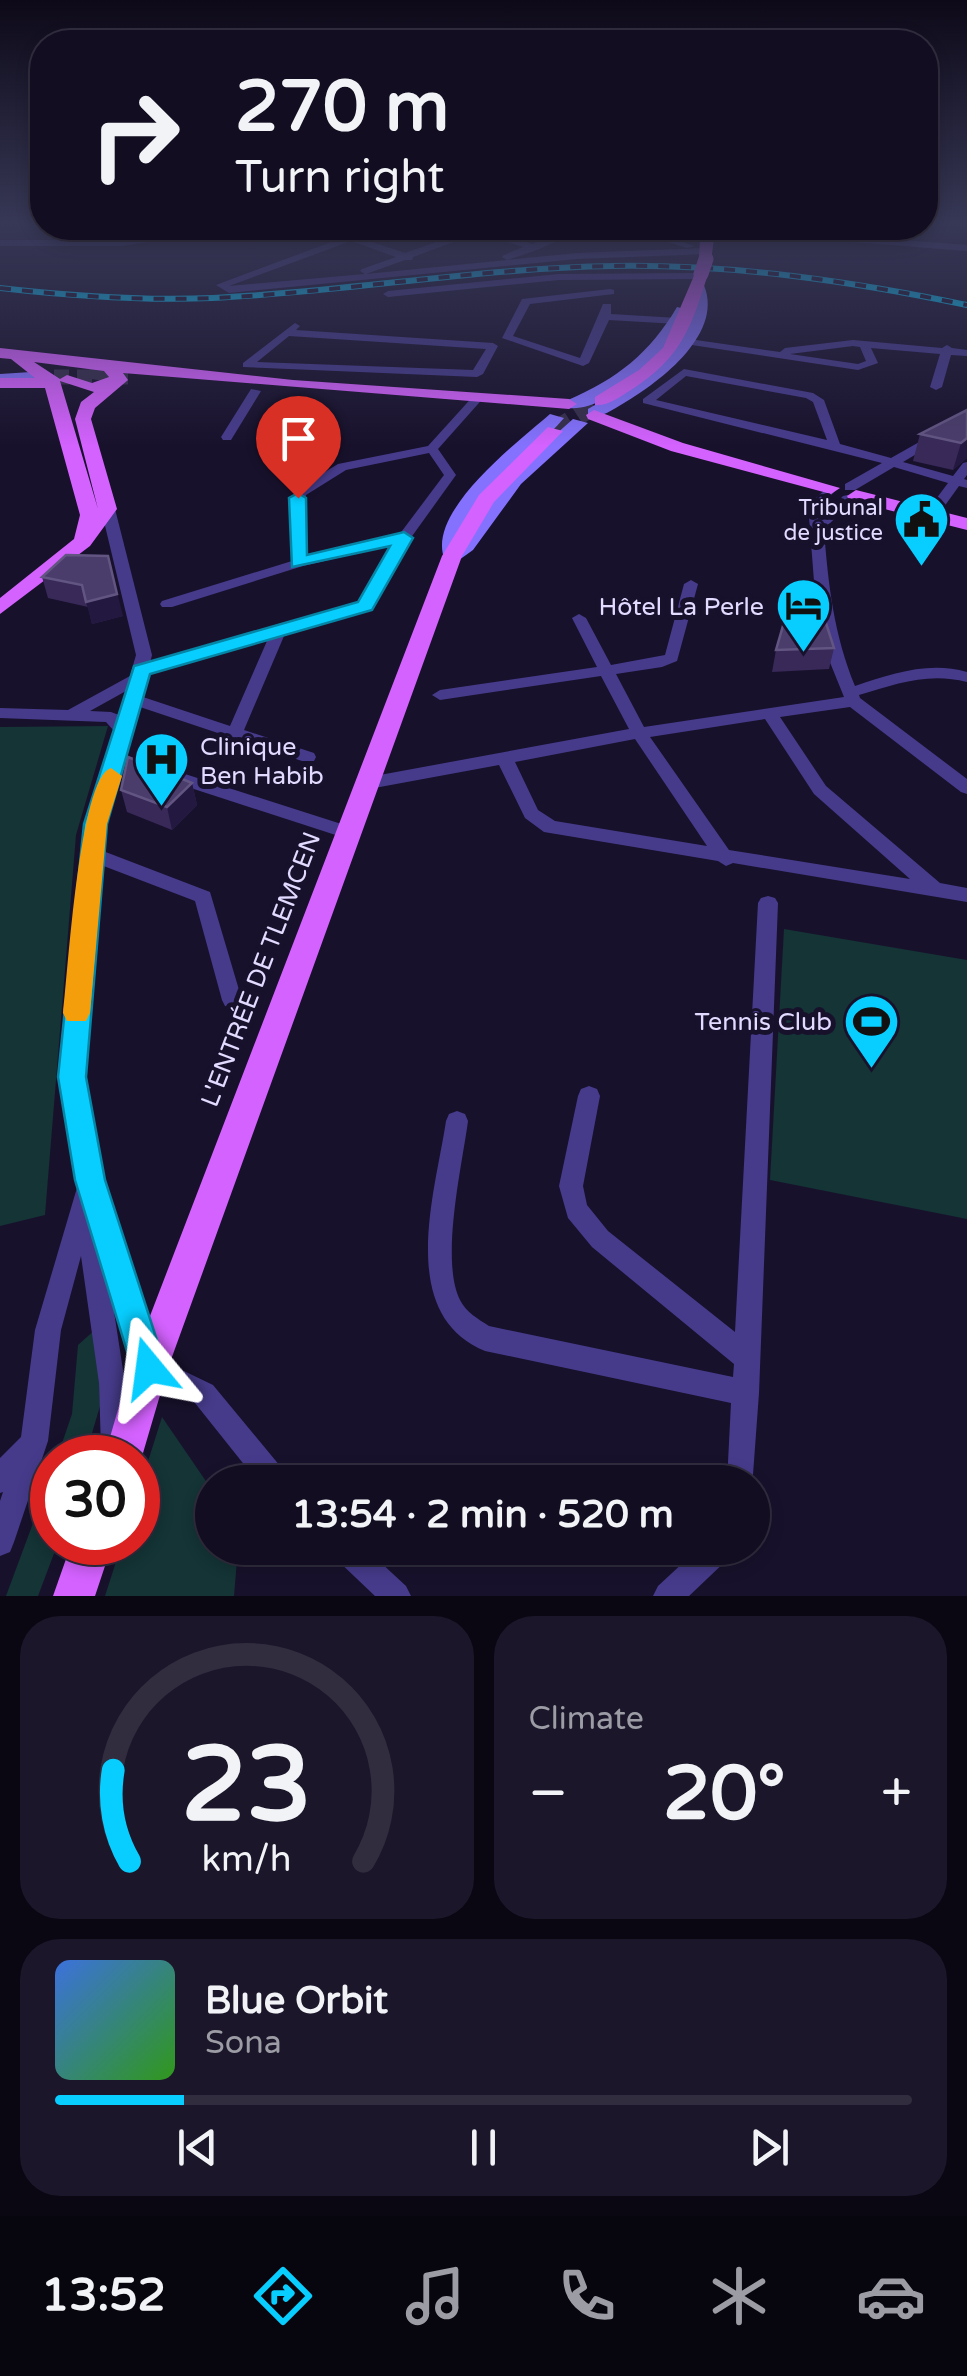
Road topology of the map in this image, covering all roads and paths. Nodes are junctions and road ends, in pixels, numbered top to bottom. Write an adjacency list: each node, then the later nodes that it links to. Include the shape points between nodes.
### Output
1 (559, 297): 6 (street, via 526,301 507,338 583,363)
2 (609, 297): 6 (street)
3 (688, 297): 7 (main road, L'ENTRÉE DE TLEMCEN)
4 (694, 297): 25 (main road, L'ENTRÉE DE TLEMCEN, via 674,349)
5 (701, 297): 9 (main road)
6 (605, 317): 7 (street)
7 (678, 321): 25 (main road, L'ENTRÉE DE TLEMCEN, via 644,364)
8 (864, 344): 10 (street); 11 (street, via 828,342); 11 (street, via 872,363 858,367)
9 (688, 345): 11 (street); 15 (street); 22 (main road, L'ENTRÉE DE TLEMCEN)
10 (947, 348): 12 (street); 23 (street)
11 (769, 354)
12 (967, 354)
13 (4, 356): 17 (main road); 19 (main road, via 10,366); 20 (main road)
14 (89, 372): 20 (main road, via 61,372)
15 (684, 372): 22 (street); 28 (street, via 809,395 818,400); 28 (street, via 646,401)
16 (477, 374): 21 (street); 21 (street, via 493,346 358,341 290,330 246,364); 24 (street)
17 (119, 376): 20 (main road, via 92,388); 21 (main road); 35 (main road, via 83,419)
18 (31, 377): 19 (main road)
19 (0, 378): 20 (main road)
20 (59, 381): 40 (main road, via 90,515)
21 (261, 382): 24 (main road); 27 (street)
22 (648, 382): 25 (main road, L'ENTRÉE DE TLEMCEN)
23 (936, 387)
24 (477, 399): 25 (main road); 29 (street)
25 (576, 415): 34 (main road); 63 (main road, L'ENTRÉE DE TLEMCEN, via 486,499 452,556)
26 (967, 419): 31 (street)
27 (227, 438)
28 (836, 446): 30 (street)
29 (432, 449): 39 (street, via 450,474); 41 (street, via 342,467 300,494)
30 (852, 453): 31 (street); 34 (street)
31 (885, 464): 33 (street); 34 (street)
32 (967, 466): 33 (street)
33 (961, 483): 36 (street)
34 (843, 491): 36 (main road); 38 (street); 38 (street, via 817,498)
35 (108, 509): 40 (main road); 49 (street, via 144,656)
36 (930, 516): 37 (main road)
37 (967, 524)
38 (820, 526): 52 (street, via 832,650)
39 (404, 538): 41 (street); 47 (street, via 365,606)
40 (83, 542): 43 (main road)
41 (298, 563): 44 (street)
42 (692, 584): 48 (street, via 672,658)
43 (10, 594): 45 (main road)
44 (167, 604)
45 (0, 608)
46 (579, 618): 48 (street)
47 (278, 633): 49 (street); 57 (street)
48 (608, 668): 51 (street); 59 (street)
49 (140, 674): 53 (street); 55 (street)
50 (967, 677): 52 (street, via 930,670)
51 (440, 695)
52 (851, 697): 56 (street); 64 (street)
53 (135, 700): 57 (street); 58 (street)
54 (0, 713): 55 (street)
55 (73, 714): 58 (street, via 112,717)
56 (770, 715): 59 (street); 68 (street, via 820,790)
57 (234, 732): 60 (street)
58 (124, 733): 61 (street)
59 (639, 733): 62 (street); 67 (street)
60 (308, 756)
61 (116, 758): 65 (street); 66 (street)
62 (504, 759): 63 (street); 67 (street, via 531,814 550,828)
63 (370, 783): 65 (main road, L'ENTRÉE DE TLEMCEN)
64 (967, 788)
65 (351, 834): 78 (main road, L'ENTRÉE DE TLEMCEN)
66 (92, 854): 71 (street, via 203,897); 74 (street, via 72,1077)
67 (726, 859): 68 (street)
68 (936, 891): 69 (street)
69 (967, 895)
70 (768, 903): 77 (street)
71 (232, 1000)
72 (589, 1096): 77 (street, via 572,1186 576,1210 600,1238)
73 (456, 1121): 79 (street, via 440,1272 450,1307 464,1325 485,1338)
74 (90, 1180): 75 (street); 76 (street); 78 (street)
75 (94, 1263): 76 (street); 81 (street)
76 (64, 1273): 80 (street, via 48,1330)
77 (747, 1358): 79 (street)
78 (149, 1368): 82 (main road); 85 (street, via 204,1394)
79 (746, 1393): 86 (street)
80 (35, 1435)
81 (114, 1435)
82 (130, 1435)
83 (30, 1445): 87 (street)
84 (30, 1452): 88 (street)
85 (261, 1465)
86 (742, 1465)
87 (0, 1479)
88 (0, 1542)
89 (85, 1565): 92 (main road)
90 (363, 1565): 93 (street)
91 (700, 1565): 94 (street)
92 (74, 1596)
93 (396, 1596)
94 (668, 1596)

